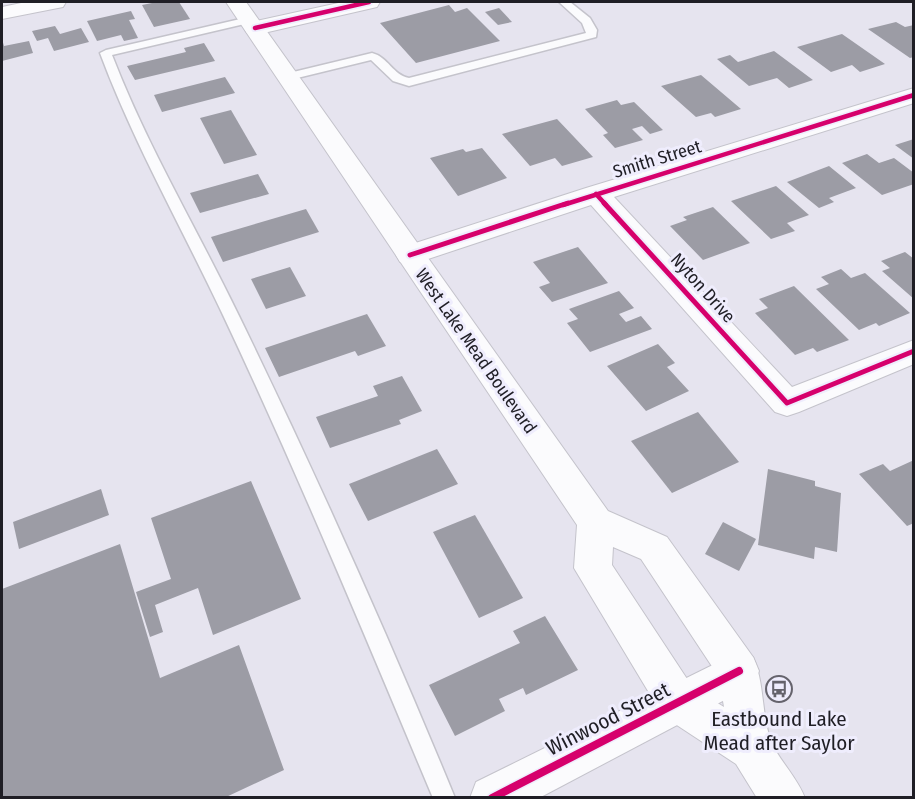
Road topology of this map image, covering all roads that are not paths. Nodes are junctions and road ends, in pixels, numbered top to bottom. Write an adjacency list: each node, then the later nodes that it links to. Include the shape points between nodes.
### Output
1 (55, 2): 4 (street)
2 (369, 2): 5 (street)
3 (564, 2): 6 (lane, via 589,24 592,35 410,82 395,78 372,56)
4 (2, 13)
5 (247, 17): 6 (street, West Lake Mead Boulevard); 15 (lane, via 106,52 159,179 230,314 347,570)
6 (289, 76): 9 (street, West Lake Mead Boulevard)
7 (914, 95): 8 (street, Smith Street)
8 (596, 194): 9 (street, Smith Street); 10 (street, Nyton Drive, via 787,403)
9 (410, 255): 11 (street, West Lake Mead Boulevard)
10 (914, 351)
11 (595, 522): 12 (street, via 654,548); 13 (street, via 593,567)
12 (739, 670): 13 (street, Winwood Street); 14 (street)
13 (678, 702): 14 (street); 16 (street, Winwood Street)
14 (751, 749): 17 (street)
15 (444, 798)
16 (492, 798)
17 (783, 798)

